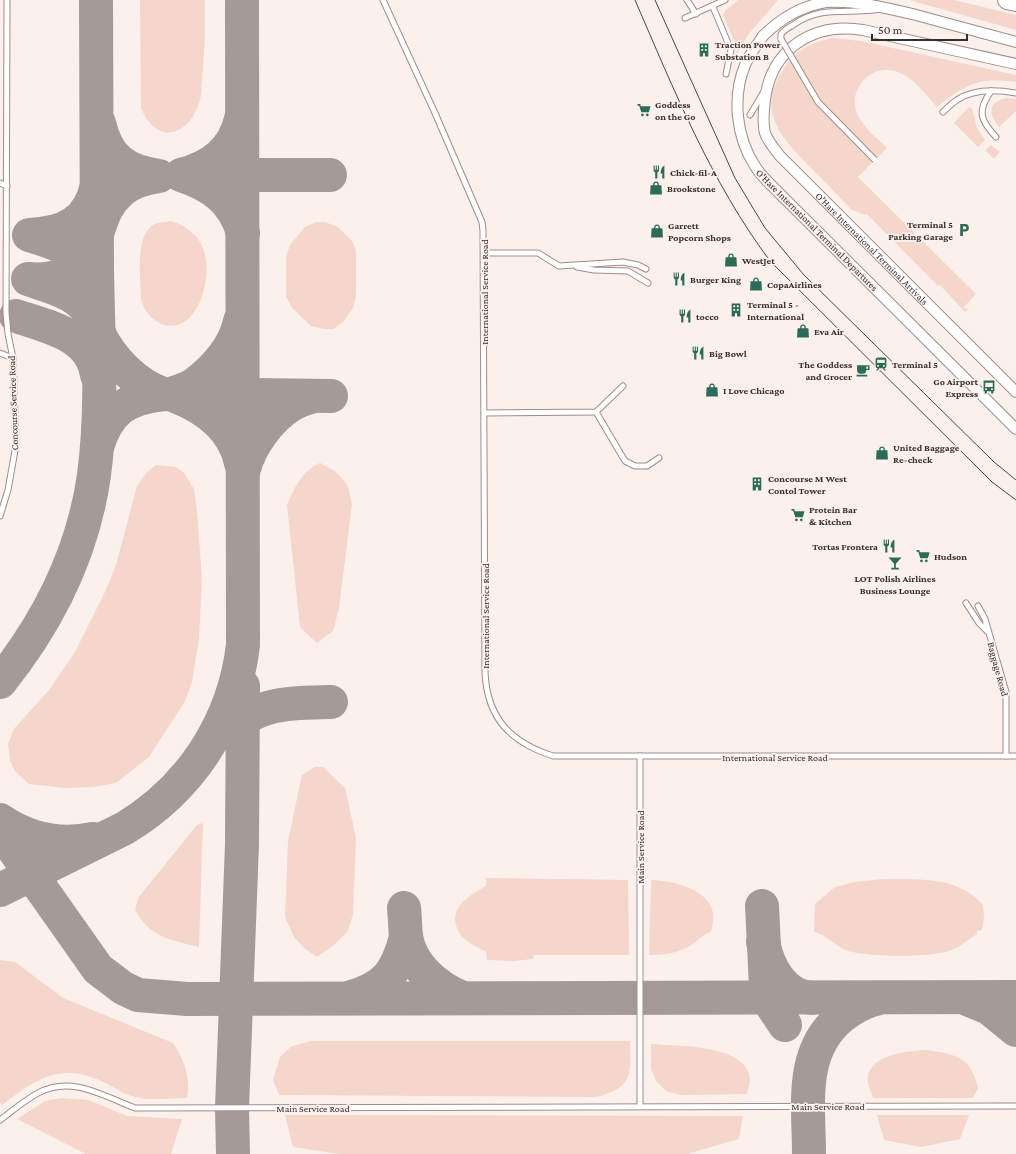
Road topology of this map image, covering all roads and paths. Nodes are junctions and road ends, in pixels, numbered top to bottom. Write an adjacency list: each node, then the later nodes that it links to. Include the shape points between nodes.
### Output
1 (7, 0): 23 (lane, Concourse Service Road)
2 (383, 0): 24 (lane, International Service Road, via 482,222)
3 (687, 0): 10 (lane)
4 (725, 0): 8 (lane)
5 (1007, 0): 7 (highway)
6 (834, 1): 9 (street, O'Hare International Terminal Departures, via 860,2); 34 (street, O'Hare International Terminal Departures, bridge, via 807,6 778,22 763,36 745,64 737,98 740,131 755,167)
7 (1016, 2)
8 (713, 7): 10 (lane); 14 (lane, via 731,50)
9 (887, 8): 12 (street, O'Hare International Terminal Departures); 21 (lane, bridge, via 863,13 831,10 814,14 798,21 781,34 781,39 818,102)
10 (696, 14): 11 (lane)
11 (685, 18)
12 (1016, 42)
13 (1016, 64): 15 (street, O'Hare International Terminal Arrivals, via 863,30 836,28 819,31 792,47 775,67)
14 (726, 74)
15 (767, 87): 19 (lane, O'Hare International Terminal Arrivals); 31 (street, O'Hare International Terminal Arrivals, via 763,115 765,133 780,156)
16 (991, 91): 17 (lane); 18 (lane, via 957,99); 20 (lane, via 983,102 982,117)
17 (1016, 93)
18 (943, 112)
19 (750, 115)
20 (996, 137)
21 (875, 160)
22 (0, 183): 23 (lane)
23 (7, 186): 29 (lane, Concourse Service Road, via 6,313)
24 (484, 254): 25 (lane, via 538,253 558,266); 33 (lane, International Service Road)
25 (572, 266): 26 (lane, via 594,262 622,262); 27 (lane, via 594,270 628,270)
26 (646, 269)
27 (648, 283)
28 (0, 353): 29 (lane)
29 (14, 358): 36 (lane, Concourse Service Road, via 16,445 8,490)
30 (623, 386): 32 (lane)
31 (1016, 392)
32 (596, 412): 33 (lane); 35 (lane, via 625,460 635,466 646,466)
33 (485, 413): 40 (lane, International Service Road, via 485,672 486,689 495,714 511,734 538,751 553,756)
34 (1016, 429)
35 (659, 458)
36 (0, 516)
37 (966, 604): 39 (lane, Baggage Road)
38 (978, 606): 39 (lane, Baggage Road)
39 (988, 631): 41 (lane, Baggage Road, via 1006,692)
40 (640, 756): 41 (lane, International Service Road); 43 (lane, Main Service Road)
41 (1006, 756): 42 (lane, International Service Road)
42 (1016, 756)
43 (640, 1106): 44 (lane, Main Service Road); 45 (lane, Main Service Road, via 135,1108 74,1085 56,1086 38,1093)
44 (1016, 1106)
45 (0, 1120)

